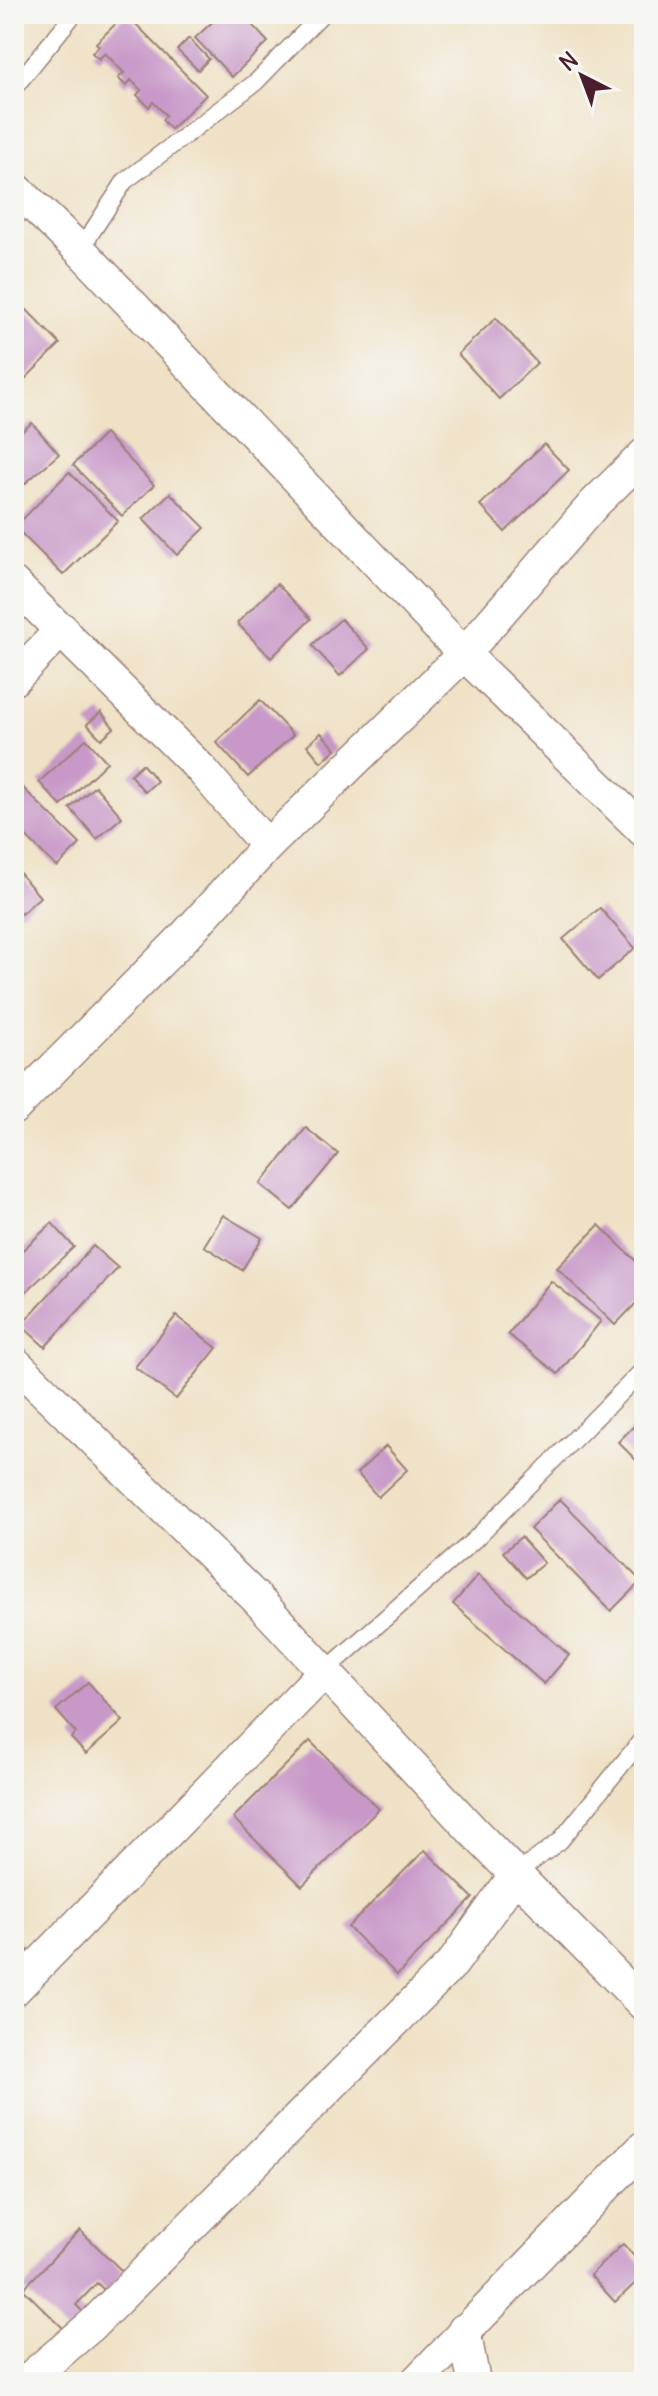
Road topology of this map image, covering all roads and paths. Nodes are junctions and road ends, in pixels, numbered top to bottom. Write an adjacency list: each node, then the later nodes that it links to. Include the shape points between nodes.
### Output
1 (74, 14): 3 (lane)
2 (322, 14): 5 (lane, via 256,82 125,181)
3 (14, 88)
4 (14, 187): 5 (street)
5 (80, 250): 9 (street)
6 (644, 455): 9 (street, via 594,504)
7 (14, 584): 8 (street)
8 (62, 629): 10 (street); 12 (street, via 202,770)
9 (464, 654): 11 (street); 12 (street)
10 (14, 679)
11 (644, 831)
12 (267, 846): 13 (street)
13 (14, 1108)
14 (14, 1362): 16 (street, via 256,1598)
15 (644, 1369): 16 (lane, via 474,1540)
16 (324, 1672): 18 (street); 19 (street)
17 (644, 1737): 18 (lane, via 560,1841)
18 (516, 1874): 20 (street); 23 (street, via 453,1963 92,2325)
19 (14, 1990)
20 (644, 2005)
21 (644, 2147): 22 (street)
22 (464, 2330): 24 (street); 25 (street)
23 (25, 2382)
24 (416, 2382)
25 (474, 2382)

